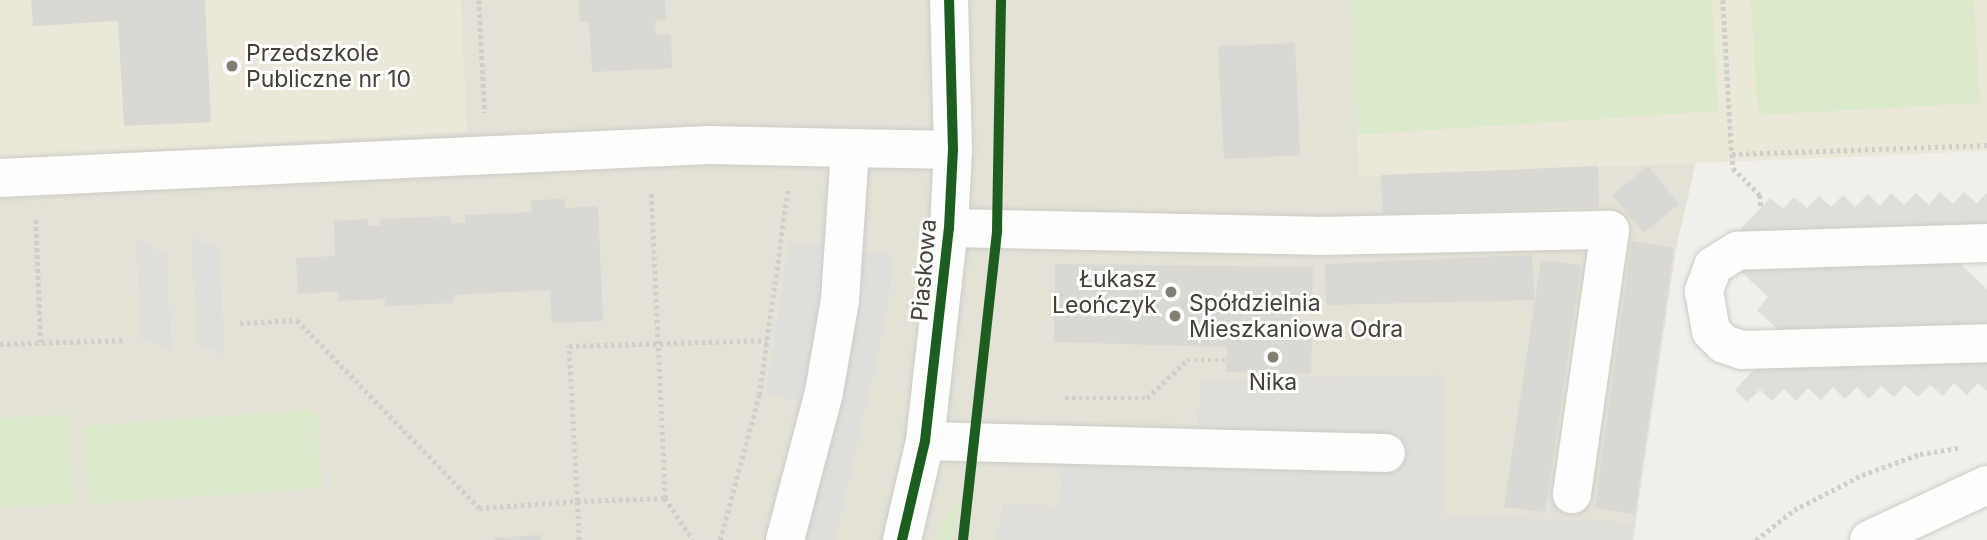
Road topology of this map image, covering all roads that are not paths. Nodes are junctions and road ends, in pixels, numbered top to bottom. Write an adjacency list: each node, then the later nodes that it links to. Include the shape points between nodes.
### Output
1 (949, 0): 3 (street, Piaskowa)
2 (850, 148): 3 (street); 4 (street, via 649,148); 13 (street, via 840,300 824,392)
3 (953, 150): 5 (street, Piaskowa)
4 (17, 178)
5 (949, 228): 8 (street, Piaskowa); 12 (street, via 1316,236 1610,230)
6 (1987, 243): 7 (street, via 1737,251 1713,266 1704,291 1711,331 1734,348)
7 (1987, 343)
8 (925, 441): 9 (street); 11 (street, Piaskowa)
9 (1386, 453)
10 (1986, 486): 16 (street)
11 (916, 491): 14 (street, Piaskowa); 15 (street, Piaskowa)
12 (1572, 494)
13 (785, 540)
14 (902, 540)
15 (914, 540)
16 (1869, 540)

